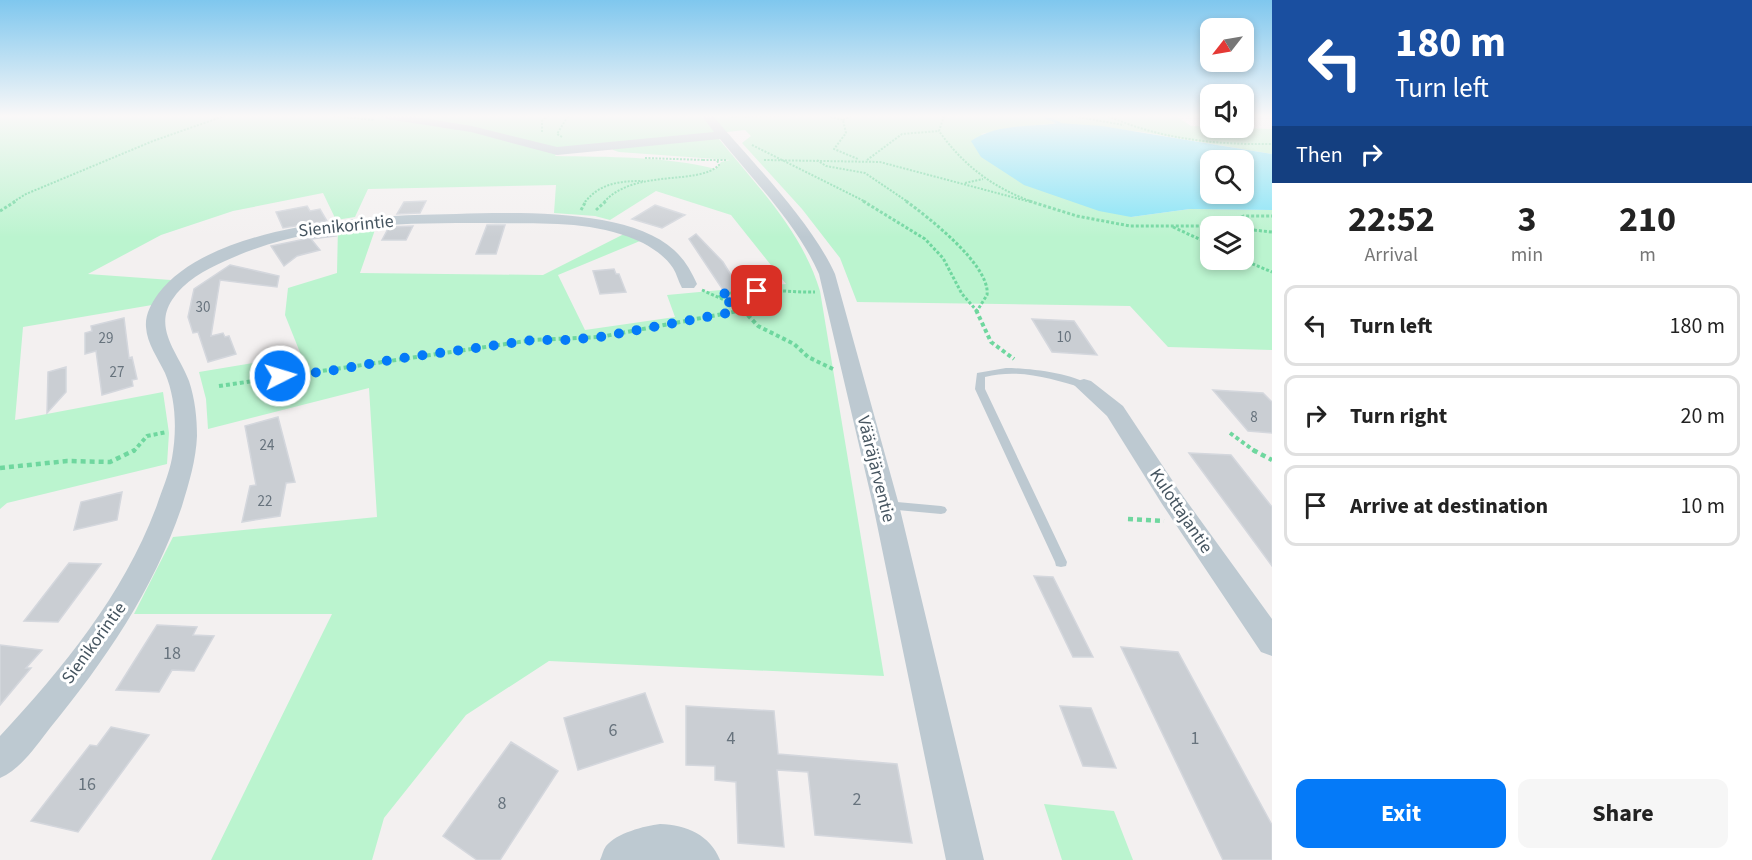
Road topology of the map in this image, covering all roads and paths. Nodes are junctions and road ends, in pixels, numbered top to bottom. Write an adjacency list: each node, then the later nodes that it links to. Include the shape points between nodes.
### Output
1 (117, 156): 17 (path, via 26,194)
2 (739, 156): 41 (street, Vääräjärventie, via 792,220 827,274)
3 (776, 156): 9 (path)
4 (852, 156): 11 (path)
5 (872, 156): 12 (path)
6 (958, 156): 13 (path)
7 (717, 160): 14 (path, via 719,165 712,172)
8 (763, 160): 9 (path)
9 (784, 160): 10 (path); 32 (path, via 852,193 925,239 943,258 962,294)
10 (817, 160): 11 (path); 32 (path, via 826,166 869,175 938,224 985,277 988,297)
11 (861, 160): 12 (path)
12 (866, 161): 15 (path)
13 (983, 179): 15 (path); 16 (path)
14 (650, 181): 20 (path, via 612,195); 20 (path, via 613,182 597,189 584,203)
15 (964, 183): 16 (path)
16 (1041, 205): 21 (path, via 1130,226)
17 (0, 211)
18 (1237, 216): 19 (path)
19 (1272, 216)
20 (580, 221): 28 (street, Sienikorintie, via 614,227 650,241 681,266); 37 (street, Sienikorintie, via 373,220 291,231 229,252 191,272 173,288 156,317 157,337 179,383)
21 (1173, 226): 22 (path); 25 (path)
22 (1200, 226)
23 (1254, 230): 24 (path)
24 (1272, 232)
25 (1200, 239)
26 (1254, 264): 27 (path)
27 (1272, 272)
28 (688, 284): 30 (path)
29 (823, 291): 30 (path, via 740,291)
30 (719, 297): 31 (path)
31 (744, 310): 33 (path, via 758,326); 36 (path, via 600,337 533,340)
32 (977, 311): 34 (path, via 991,342)
33 (840, 372)
34 (1031, 372): 35 (lane); 45 (lane, via 996,369 980,375 980,389)
35 (1084, 385): 44 (street, Kulottajantie, via 1115,411)
36 (219, 386)
37 (186, 428): 40 (path, via 147,436 134,451 110,462 67,461); 47 (street, Sienikorintie, via 184,456 151,555 107,631)
38 (1230, 433): 39 (path)
39 (1272, 460)
40 (0, 468)
41 (886, 505): 42 (lane); 50 (street, Vääräjärventie)
42 (941, 510)
43 (1128, 519): 44 (path)
44 (1188, 523): 46 (street, Kulottajantie)
45 (1061, 562)
46 (1272, 643)
47 (0, 761)
48 (619, 860): 49 (street, via 634,848 667,841 683,846)
49 (701, 860)
50 (966, 860)

